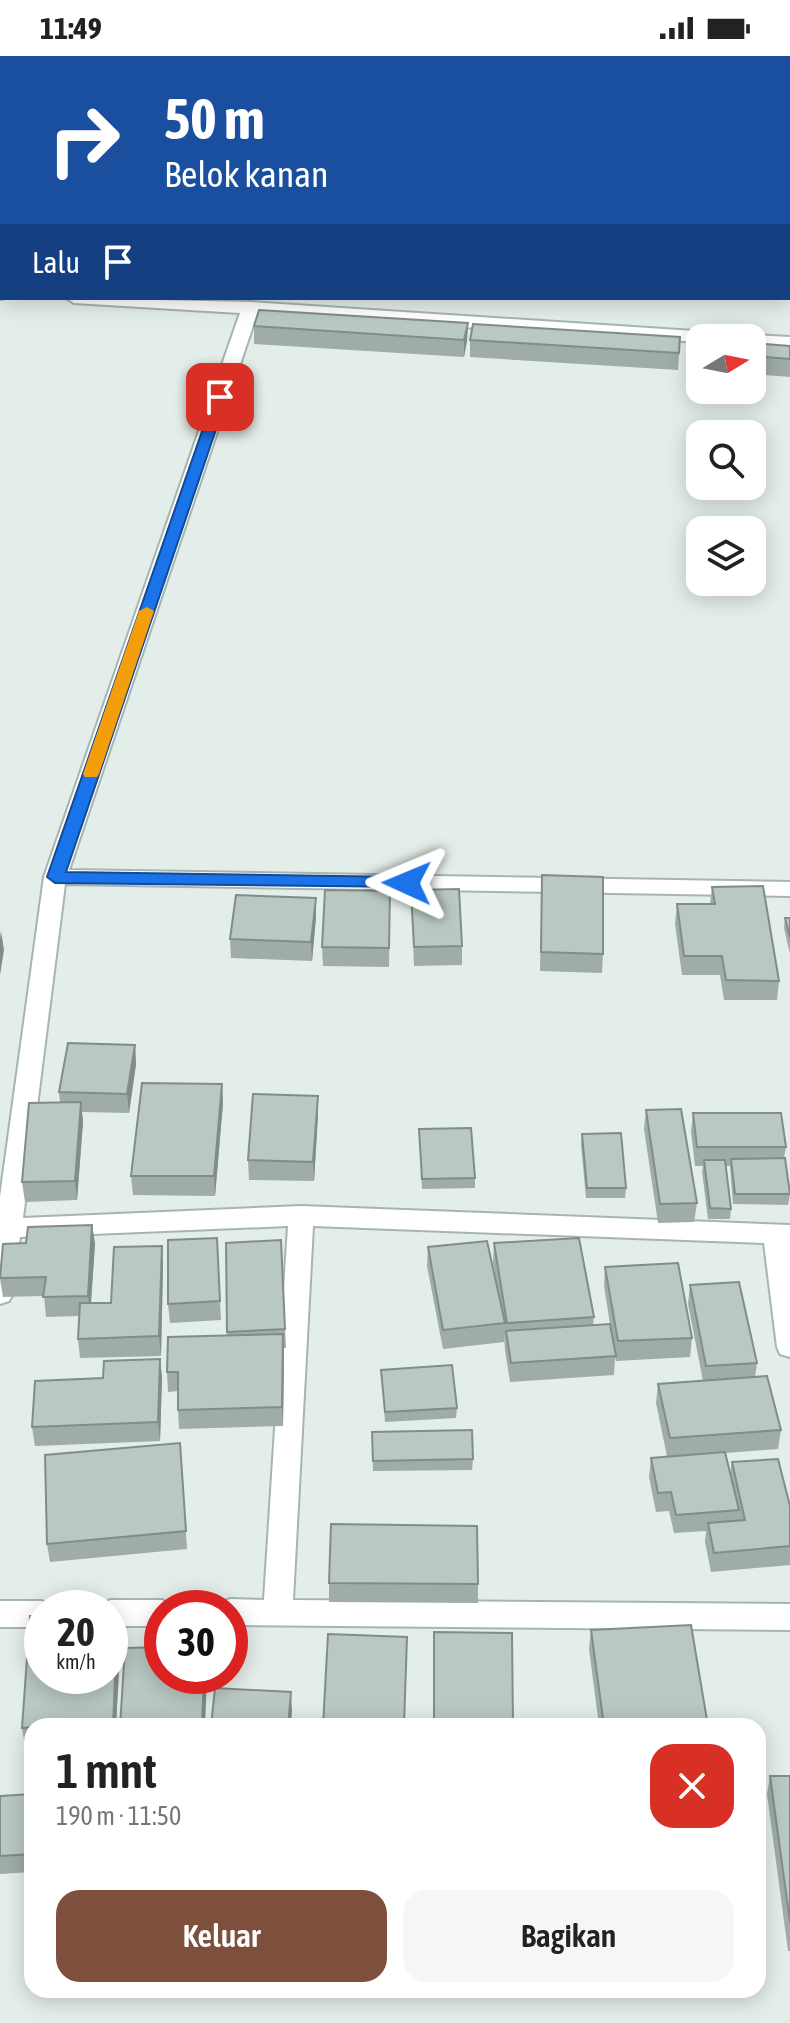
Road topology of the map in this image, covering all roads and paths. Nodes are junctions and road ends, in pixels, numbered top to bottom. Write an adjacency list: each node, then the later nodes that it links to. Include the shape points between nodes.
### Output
1 (113, 300): 2 (street)
2 (251, 307): 3 (street); 6 (street)
3 (686, 335)
4 (766, 341): 5 (street)
5 (790, 342)
6 (55, 877): 7 (street); 9 (street)
7 (790, 889)
8 (301, 1216): 9 (street); 10 (street); 14 (street)
9 (6, 1228): 11 (street)
10 (783, 1234): 12 (street)
11 (0, 1294)
12 (790, 1347)
13 (248, 1612): 14 (street)
14 (278, 1612): 17 (street)
15 (0, 1614): 16 (street)
16 (24, 1614)
17 (790, 1617)

